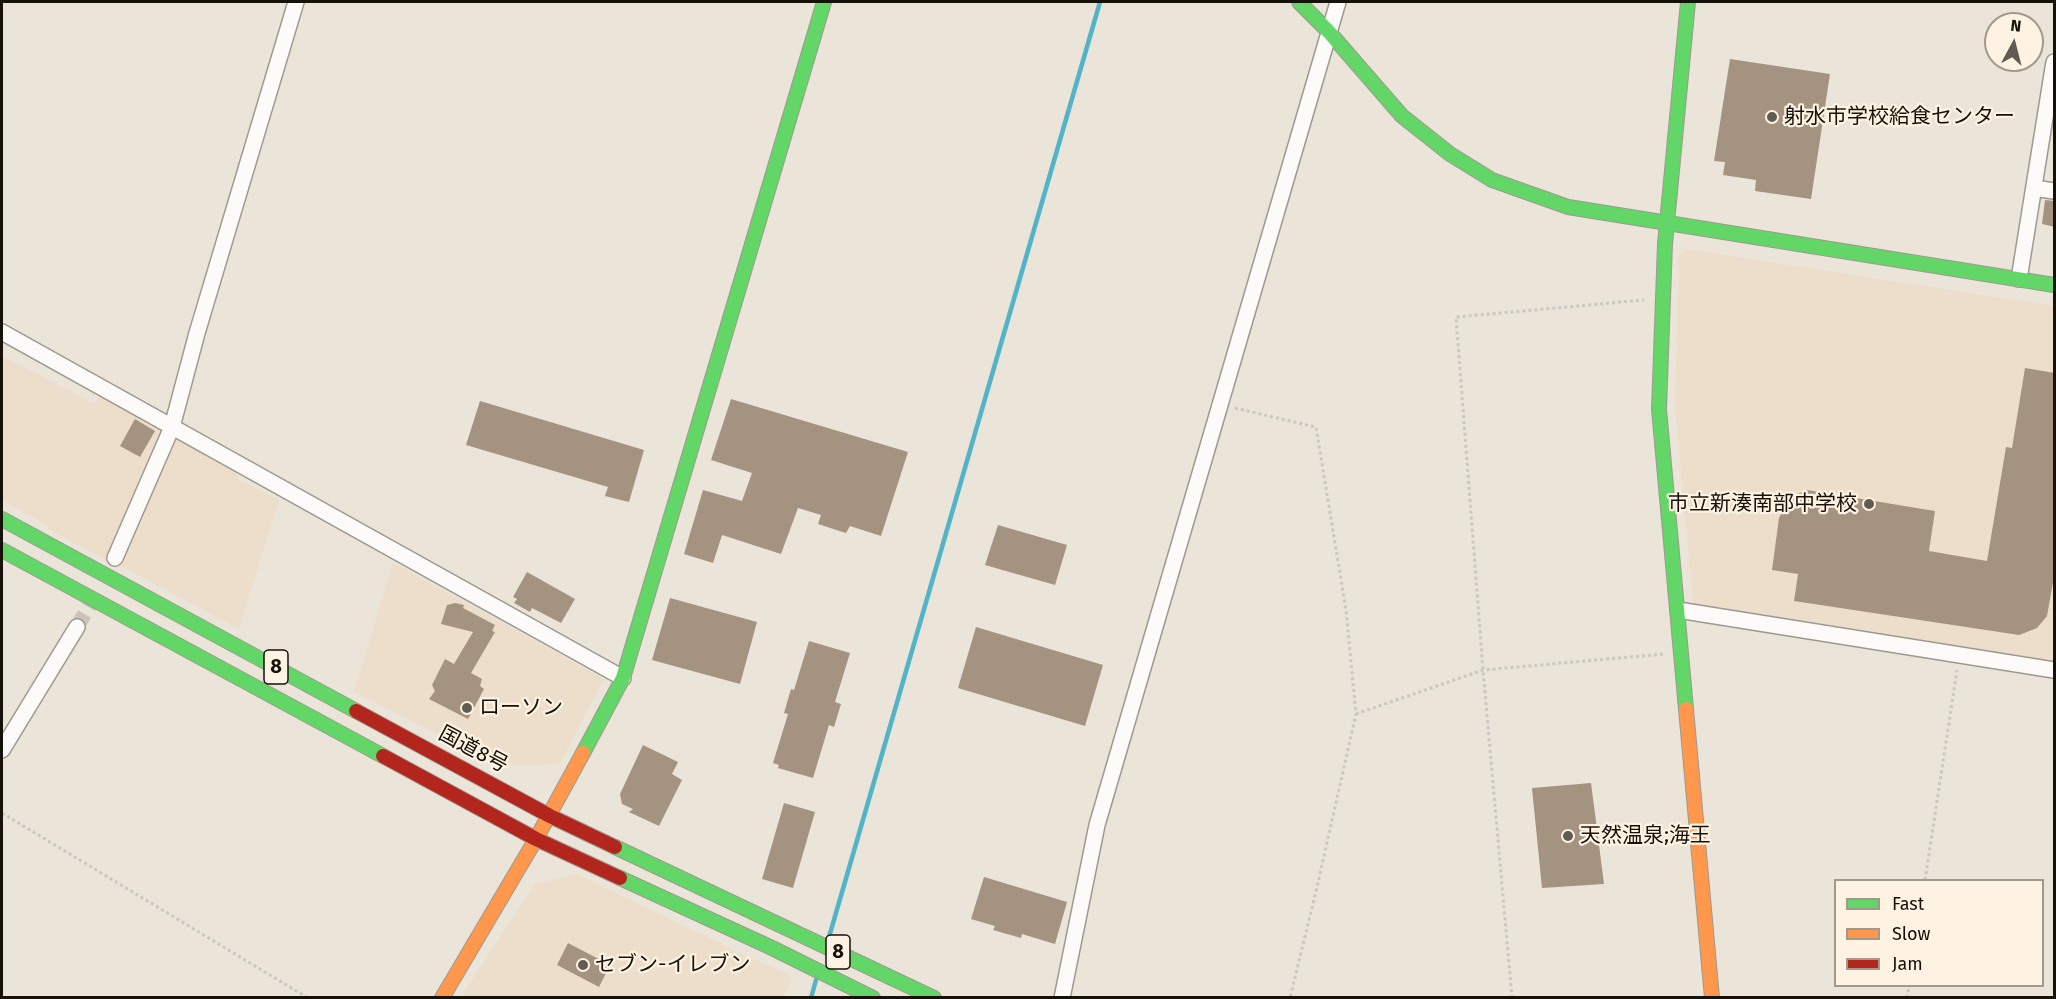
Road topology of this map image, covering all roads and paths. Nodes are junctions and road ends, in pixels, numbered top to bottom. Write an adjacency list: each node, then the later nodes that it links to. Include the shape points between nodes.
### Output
1 (296, 2): 16 (street)
2 (824, 2): 26 (main road)
3 (1299, 2): 6 (main road)
4 (1338, 2): 6 (street)
5 (1688, 2): 10 (main road)
6 (1329, 32): 10 (main road, via 1402,116 1450,154 1492,180 1568,207); 15 (street)
7 (2055, 62): 8 (street)
8 (2034, 188): 9 (street); 11 (street)
9 (2055, 191)
10 (1668, 223): 11 (main road); 13 (main road)
11 (2019, 279): 12 (main road)
12 (2055, 285)
13 (1662, 299): 20 (main road, via 1659,409); 24 (path, via 1456,317)
14 (2, 332): 16 (street)
15 (1220, 404): 27 (path, via 1316,427 1346,610); 37 (street, via 1097,825)
16 (172, 427): 19 (street); 26 (street)
17 (2, 519): 30 (main road, 国道8号 / 8)
18 (2, 550): 31 (main road, 8)
19 (115, 558)
20 (1678, 610): 22 (main road); 23 (street)
21 (77, 627): 28 (street)
22 (1681, 652): 24 (path); 40 (main road)
23 (1959, 656): 25 (street); 32 (path)
24 (1483, 670): 27 (path); 39 (path)
25 (2055, 670)
26 (622, 678): 30 (main road)
27 (1356, 714): 38 (path)
28 (2, 750)
29 (2, 813): 33 (path)
30 (550, 816): 31 (main road); 36 (main road, 国道8号 / 8)
31 (536, 839): 34 (main road); 35 (main road, 8)
32 (1925, 879)
33 (308, 998)
34 (442, 998)
35 (873, 998)
36 (934, 998)
37 (1062, 998)
38 (1290, 998)
39 (1512, 998)
40 (1712, 998)

